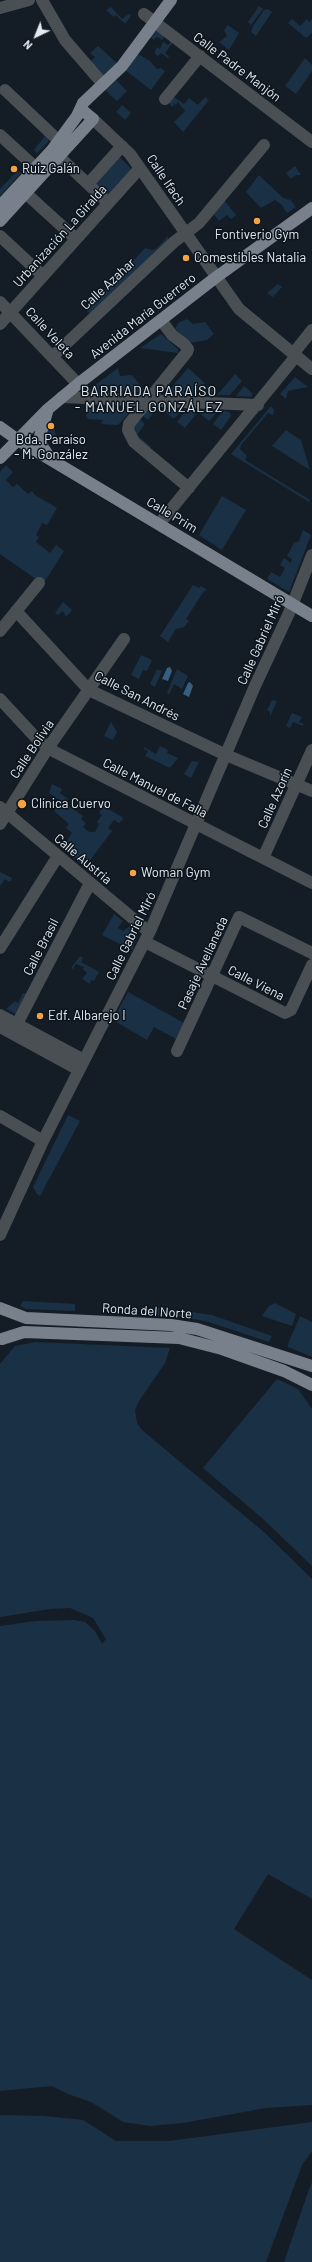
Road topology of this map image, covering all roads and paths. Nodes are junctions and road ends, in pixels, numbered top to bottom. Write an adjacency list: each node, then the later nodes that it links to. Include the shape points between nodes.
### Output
1 (29, 0): 4 (street)
2 (42, 0): 8 (street, via 64,40)
3 (171, 0): 6 (main road)
4 (0, 8)
5 (144, 14): 6 (street, Calle Padre Manjón)
6 (155, 22): 7 (street, Calle Padre Manjón); 8 (main road, via 122,66)
7 (200, 56): 10 (street); 14 (street, Calle Padre Manjón)
8 (103, 84): 11 (main road, via 83,103)
9 (4, 90): 17 (street)
10 (165, 99)
11 (81, 109): 12 (main road, Calle Ifach); 17 (main road)
12 (93, 120): 15 (street, Calle Ifach); 17 (main road)
13 (0, 135): 18 (street)
14 (312, 142)
15 (122, 146): 19 (street, Calle Ifach); 20 (street)
16 (264, 146): 26 (street, Calle Azahar, via 198,223)
17 (56, 149): 18 (main road); 20 (street); 21 (main road)
18 (36, 168): 21 (main road)
19 (140, 168): 22 (street, Urbanización La Giralda); 26 (street, Calle Ifach)
20 (88, 184): 22 (street)
21 (22, 189): 23 (main road); 25 (main road); 28 (street)
22 (108, 204): 28 (street, Urbanización La Giralda)
23 (0, 206)
24 (312, 208): 30 (main road, Avenida María Guerrero)
25 (0, 221)
26 (185, 234): 30 (street, Calle Ifach); 37 (street, Calle Azahar)
27 (0, 236): 29 (street)
28 (76, 239): 29 (street, Urbanización La Giralda)
29 (43, 276): 32 (street, Urbanización La Giralda)
30 (215, 278): 33 (main road, Avenida María Guerrero); 36 (street, Calle Ifach, via 239,309)
31 (0, 302): 32 (street, Calle Veleta)
32 (11, 312): 34 (street, Urbanización La Giralda); 37 (street, Calle Veleta)
33 (160, 320): 39 (main road, Avenida María Guerrero); 41 (street, via 188,349)
34 (0, 324)
35 (312, 330): 36 (street)
36 (295, 355): 38 (street, Calle Ifach); 42 (street)
37 (52, 357): 39 (street, Calle Veleta)
38 (312, 369)
39 (78, 384): 40 (main road, Avenida María Guerrero)
40 (62, 397): 41 (street); 43 (main road, Avenida María Guerrero)
41 (149, 399): 42 (street); 48 (street, via 129,424 128,434 134,442)
42 (258, 405): 48 (street)
43 (48, 409): 45 (main road, Avenida María Guerrero); 47 (main road, via 40,436 44,451)
44 (0, 427): 45 (main road, Calle Prim)
45 (18, 440): 46 (main road, Avenida María Guerrero); 47 (main road, Calle Prim)
46 (0, 458)
47 (52, 460): 49 (main road, Calle Prim)
48 (189, 488): 49 (street)
49 (159, 524): 52 (main road, Calle Prim)
50 (312, 555): 52 (street, Calle Gabriel Miró)
51 (39, 583): 53 (street)
52 (293, 603): 54 (main road, Calle Prim); 61 (street, Calle Gabriel Miró)
53 (16, 611): 55 (street); 57 (street, Calle San Andrés)
54 (312, 616)
55 (0, 631)
56 (124, 639): 57 (street, Calle Bolivia)
57 (89, 690): 59 (street, Calle Bolivia); 61 (street, Calle San Andrés)
58 (0, 699): 59 (street, Calle Manuel de Falla)
59 (48, 748): 64 (street, Calle Bolivia); 65 (street, Calle Manuel de Falla)
60 (312, 750): 62 (street, Calle Azorín)
61 (226, 755): 62 (street, Calle San Andrés); 65 (street, Calle Gabriel Miró)
62 (296, 785): 63 (street, Calle San Andrés); 67 (street, Calle Azorín)
63 (312, 791)
64 (2, 815): 66 (street, Calle Austria)
65 (196, 825): 67 (street, Calle Manuel de Falla); 70 (street, Calle Gabriel Miró)
66 (58, 856): 68 (street, Calle Austria); 71 (street)
67 (263, 858): 69 (street, Calle Manuel de Falla)
68 (90, 883): 70 (street, Calle Austria); 76 (street, Calle Brasil)
69 (312, 883)
70 (147, 937): 74 (street, Calle Viena); 79 (street, Calle Gabriel Miró)
71 (0, 948)
72 (312, 954): 74 (street, Pasaje Avellaneda, via 240,917)
73 (312, 965): 74 (street, Calle Viena, via 292,1010 283,1012)
74 (212, 976): 78 (street, Pasaje Avellaneda)
75 (0, 1015): 76 (street)
76 (17, 1024): 79 (street)
77 (0, 1027): 79 (street)
78 (177, 1051)
79 (81, 1065): 81 (street, Calle Gabriel Miró)
80 (0, 1116): 81 (street)
81 (43, 1141): 82 (street, Calle Gabriel Miró)
82 (0, 1235)
83 (1, 1309): 84 (main road, via 7,1324); 85 (main road, Ronda del Norte, via 26,1318 171,1325 197,1329)
84 (1, 1339): 86 (main road, Ronda del Norte, via 13,1334 48,1332 179,1338 222,1349 284,1371)
85 (312, 1366)
86 (312, 1385)

